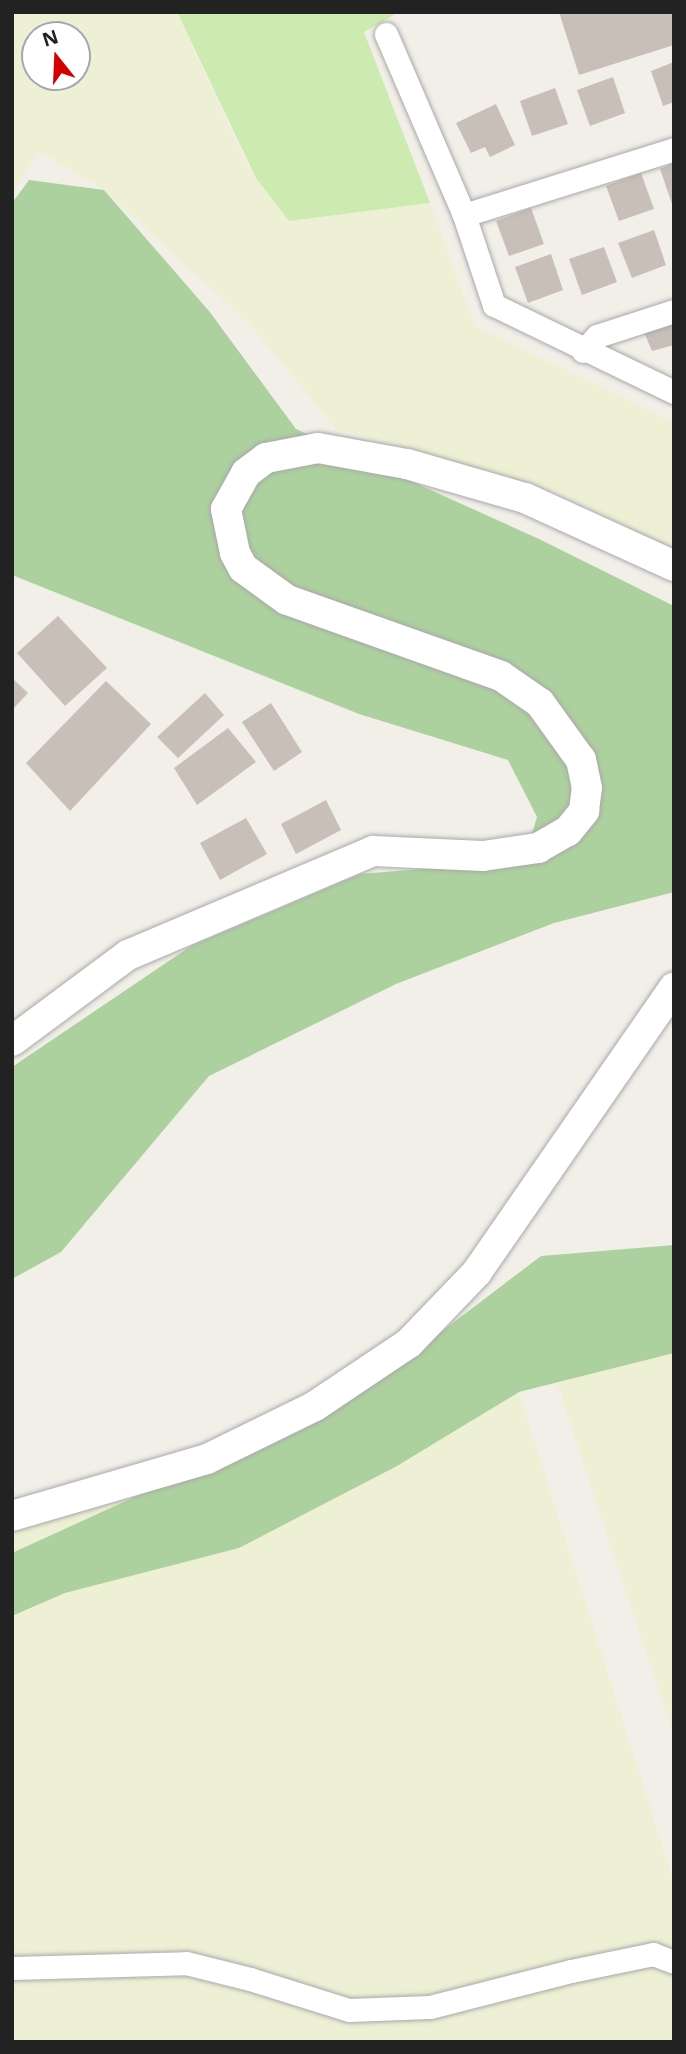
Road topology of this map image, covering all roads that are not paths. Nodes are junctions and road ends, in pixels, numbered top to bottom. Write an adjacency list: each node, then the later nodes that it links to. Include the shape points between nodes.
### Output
1 (386, 34): 3 (street)
2 (674, 149): 3 (street)
3 (464, 215): 5 (street, via 494,306)
4 (674, 311): 5 (street, via 597,336)
5 (583, 351): 6 (street)
6 (674, 392)
7 (674, 566): 9 (street, via 525,498 407,464 318,448 266,458 246,473 226,509 235,553 243,568 288,600 501,676 540,704 581,760 587,788 584,811 568,831 538,848 483,856 373,851 128,955)
8 (674, 988): 10 (street, via 477,1272 409,1343 315,1406 207,1459)
9 (12, 1041)
10 (12, 1516)
11 (674, 1962): 12 (street, via 653,1954 430,2007 349,2010 186,1963)
12 (12, 1968)

